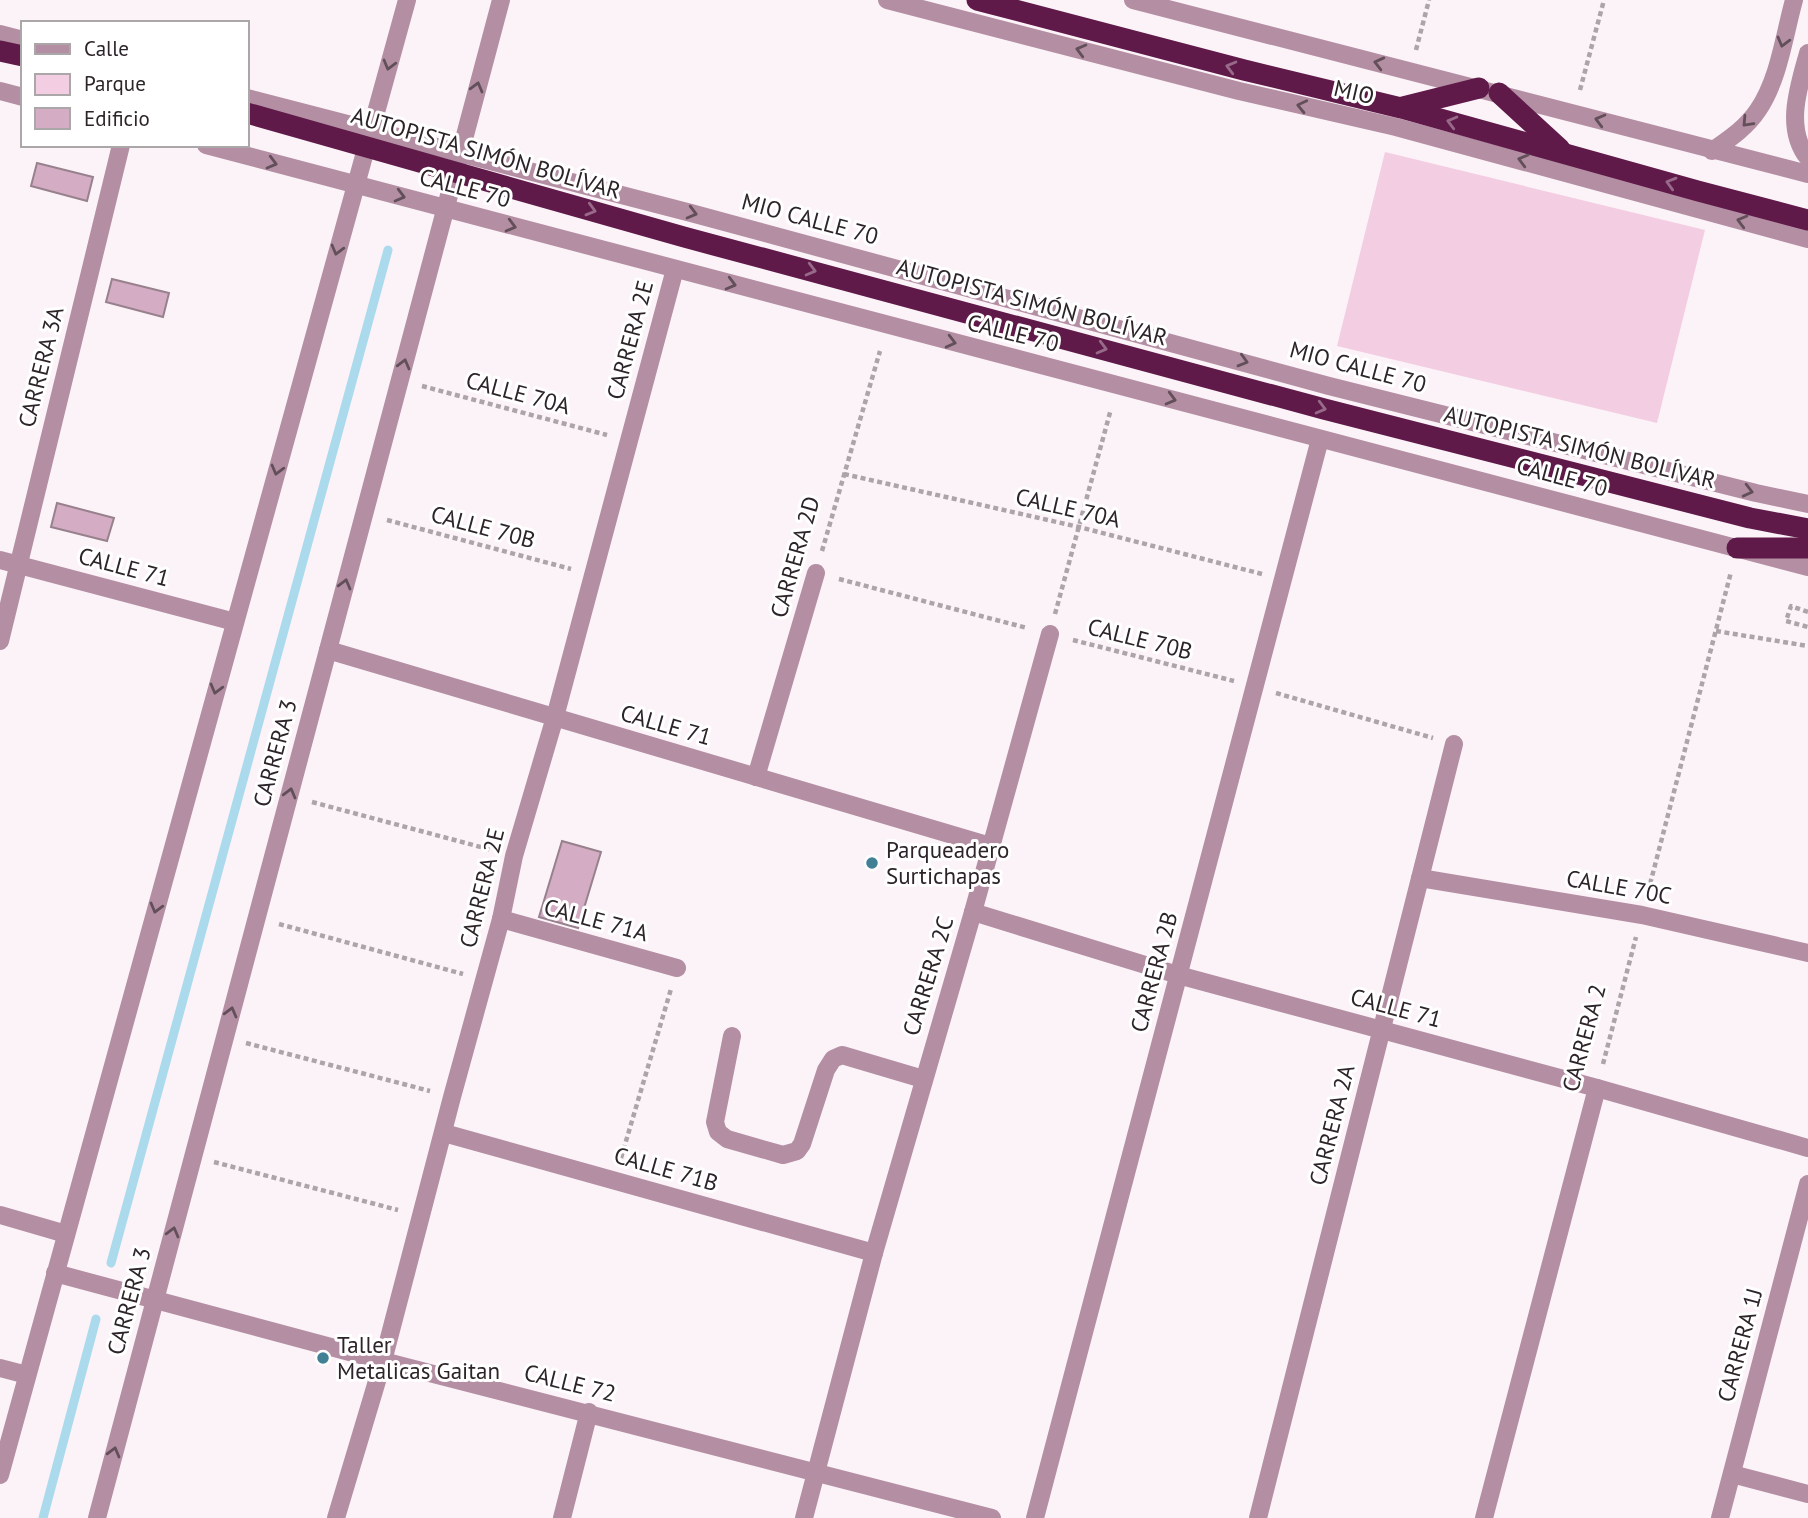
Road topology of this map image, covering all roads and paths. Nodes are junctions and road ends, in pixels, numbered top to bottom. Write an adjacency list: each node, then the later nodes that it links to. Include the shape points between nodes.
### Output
1 (407, 0): 22 (street, one-way to 22)
2 (501, 0): 28 (street, CARRERA 3, one-way to 2)
3 (887, 0): 33 (street, MIO, one-way to 3, via 1396,127 1239,92)
4 (977, 0): 19 (highway, one-way to 4)
5 (1133, 0): 14 (street, one-way to 5)
6 (1429, 0): 14 (path)
7 (1604, 0): 21 (path)
8 (1794, 0): 25 (street, one-way to 25, via 1771,84 1758,111)
9 (0, 34): 10 (street)
10 (21, 39)
11 (0, 51): 13 (highway)
12 (1808, 53): 27 (street, via 1796,95 1795,125)
13 (21, 56)
14 (1411, 71): 15 (street)
15 (1489, 90): 19 (highway); 21 (street); 26 (highway)
16 (0, 91): 17 (street)
17 (21, 96)
18 (248, 98): 22 (street)
19 (1401, 108): 26 (highway, one-way to 19)
20 (248, 113): 22 (highway, AUTOPISTA SIMÓN BOLÍVAR)
21 (1574, 113): 25 (street, one-way to 21)
22 (368, 138): 28 (highway, AUTOPISTA SIMÓN BOLÍVAR); 30 (street)
23 (121, 147): 48 (street, CARRERA 3A)
24 (214, 147): 30 (street, CALLE 70, one-way to 30)
25 (1712, 150): 29 (street)
26 (1564, 153): 32 (highway, one-way to 26)
27 (1808, 158)
28 (457, 162): 31 (street, CARRERA 3); 41 (street, MIO CALLE 70, one-way to 41, via 705,216 1329,386); 44 (highway, AUTOPISTA SIMÓN BOLÍVAR, one-way to 44, via 684,237 1324,409)
29 (1808, 174)
30 (356, 185): 31 (street, CALLE 70, one-way to 31); 55 (street, one-way to 55)
31 (445, 208): 34 (street, CALLE 70, one-way to 34); 36 (street, CARRERA 3, one-way to 31)
32 (1808, 219)
33 (1808, 239)
34 (675, 269): 38 (street, CALLE 70, one-way to 38); 39 (street, CARRERA 2E)
35 (880, 351): 40 (path, CARRERA 2D)
36 (400, 380): 39 (path, CALLE 70A); 42 (street, CARRERA 3)
37 (1111, 408): 43 (path)
38 (1320, 439): 45 (street, CALLE 70); 53 (street, CARRERA 2B)
39 (628, 440): 52 (street, CARRERA 2E)
40 (844, 474): 43 (path, CALLE 70A); 51 (path, CARRERA 2D)
41 (1808, 504)
42 (364, 514): 52 (path, CALLE 70B); 61 (street, CARRERA 3, one-way to 42)
43 (1079, 527): 53 (path, CALLE 70A); 58 (path)
44 (1808, 529)
45 (1737, 548): 46 (highway); 49 (street, CALLE 70)
46 (1808, 548)
47 (0, 560): 48 (street, CALLE 71)
48 (18, 564): 55 (street, CALLE 71); 59 (street, CARRERA 3A)
49 (1808, 567)
50 (1732, 571): 57 (path, CARRERA 2)
51 (816, 573): 58 (path, CALLE 70B); 65 (street, CARRERA 2D)
52 (592, 574): 63 (street, CARRERA 2E)
53 (1283, 579): 62 (street, CARRERA 2B)
54 (1808, 612): 56 (path, via 1791,607 1786,621)
55 (235, 622): 91 (street, one-way to 91)
56 (1808, 627)
57 (1716, 631): 60 (path); 71 (path, CARRERA 2)
58 (1050, 634): 62 (path, CALLE 70B); 67 (street, CARRERA 2C)
59 (0, 641)
60 (1808, 646)
61 (328, 650): 63 (street, CALLE 71); 66 (street, CARRERA 3, one-way to 61)
62 (1254, 687): 64 (path, CALLE 70B); 76 (street, CARRERA 2B)
63 (555, 717): 65 (street, CALLE 71); 68 (street, CARRERA 2E)
64 (1454, 744): 69 (street, CARRERA 2A)
65 (756, 777): 67 (street, CALLE 71)
66 (289, 796): 68 (path); 72 (street, CARRERA 3)
67 (990, 846): 70 (street, CARRERA 2C)
68 (514, 856): 73 (street, CARRERA 2E)
69 (1420, 877): 71 (street, CALLE 70C); 78 (street, CARRERA 2A)
70 (973, 912): 76 (street, CALLE 71); 81 (street, CARRERA 2C)
71 (1642, 915): 74 (street, CALLE 70C); 82 (path, CARRERA 2)
72 (256, 918): 77 (path); 80 (street, CARRERA 3, one-way to 72)
73 (501, 919): 75 (street, CALLE 71A); 77 (street, CARRERA 2E)
74 (1808, 953)
75 (677, 968): 87 (path)
76 (1178, 975): 78 (street, CALLE 71); 108 (street, CARRERA 2B)
77 (484, 980): 83 (street, CARRERA 2E)
78 (1381, 1030): 82 (street, CALLE 71); 109 (street, CARRERA 2A)
79 (732, 1036): 81 (street, via 715,1122 718,1132 727,1139 783,1155 802,1144 833,1059 842,1055)
80 (225, 1038): 83 (path); 86 (street, CARRERA 3)
81 (923, 1079): 92 (street, CARRERA 2C)
82 (1597, 1088): 85 (street, CALLE 71); 110 (street, CARRERA 2)
83 (452, 1097): 84 (street, CARRERA 2E)
84 (444, 1133): 87 (street, CALLE 71B); 90 (street, CARRERA 2E)
85 (1808, 1148)
86 (193, 1157): 90 (path); 94 (street, CARRERA 3, one-way to 86)
87 (615, 1180): 92 (street, CALLE 71B)
88 (1808, 1184): 100 (street, CARRERA 1J)
89 (0, 1215): 91 (street)
90 (420, 1216): 95 (street, CARRERA 2E)
91 (66, 1234): 93 (street)
92 (874, 1253): 99 (street, CARRERA 2C)
93 (55, 1273): 94 (street, CALLE 72); 97 (street)
94 (155, 1299): 95 (street, CALLE 72); 103 (street, CARRERA 3, one-way to 94)
95 (383, 1361): 98 (street, CALLE 72); 104 (street, CARRERA 2E)
96 (0, 1368): 97 (street)
97 (27, 1375): 101 (street)
98 (589, 1412): 99 (street, CALLE 72); 105 (street)
99 (817, 1472): 106 (street, CARRERA 2C); 107 (street, CALLE 72)
100 (1732, 1474): 102 (street); 111 (street, CARRERA 1J)
101 (0, 1475)
102 (1808, 1494)
103 (97, 1518)
104 (336, 1518)
105 (562, 1518)
106 (804, 1518)
107 (992, 1518)
108 (1035, 1518)
109 (1258, 1518)
110 (1484, 1518)
111 (1720, 1518)

